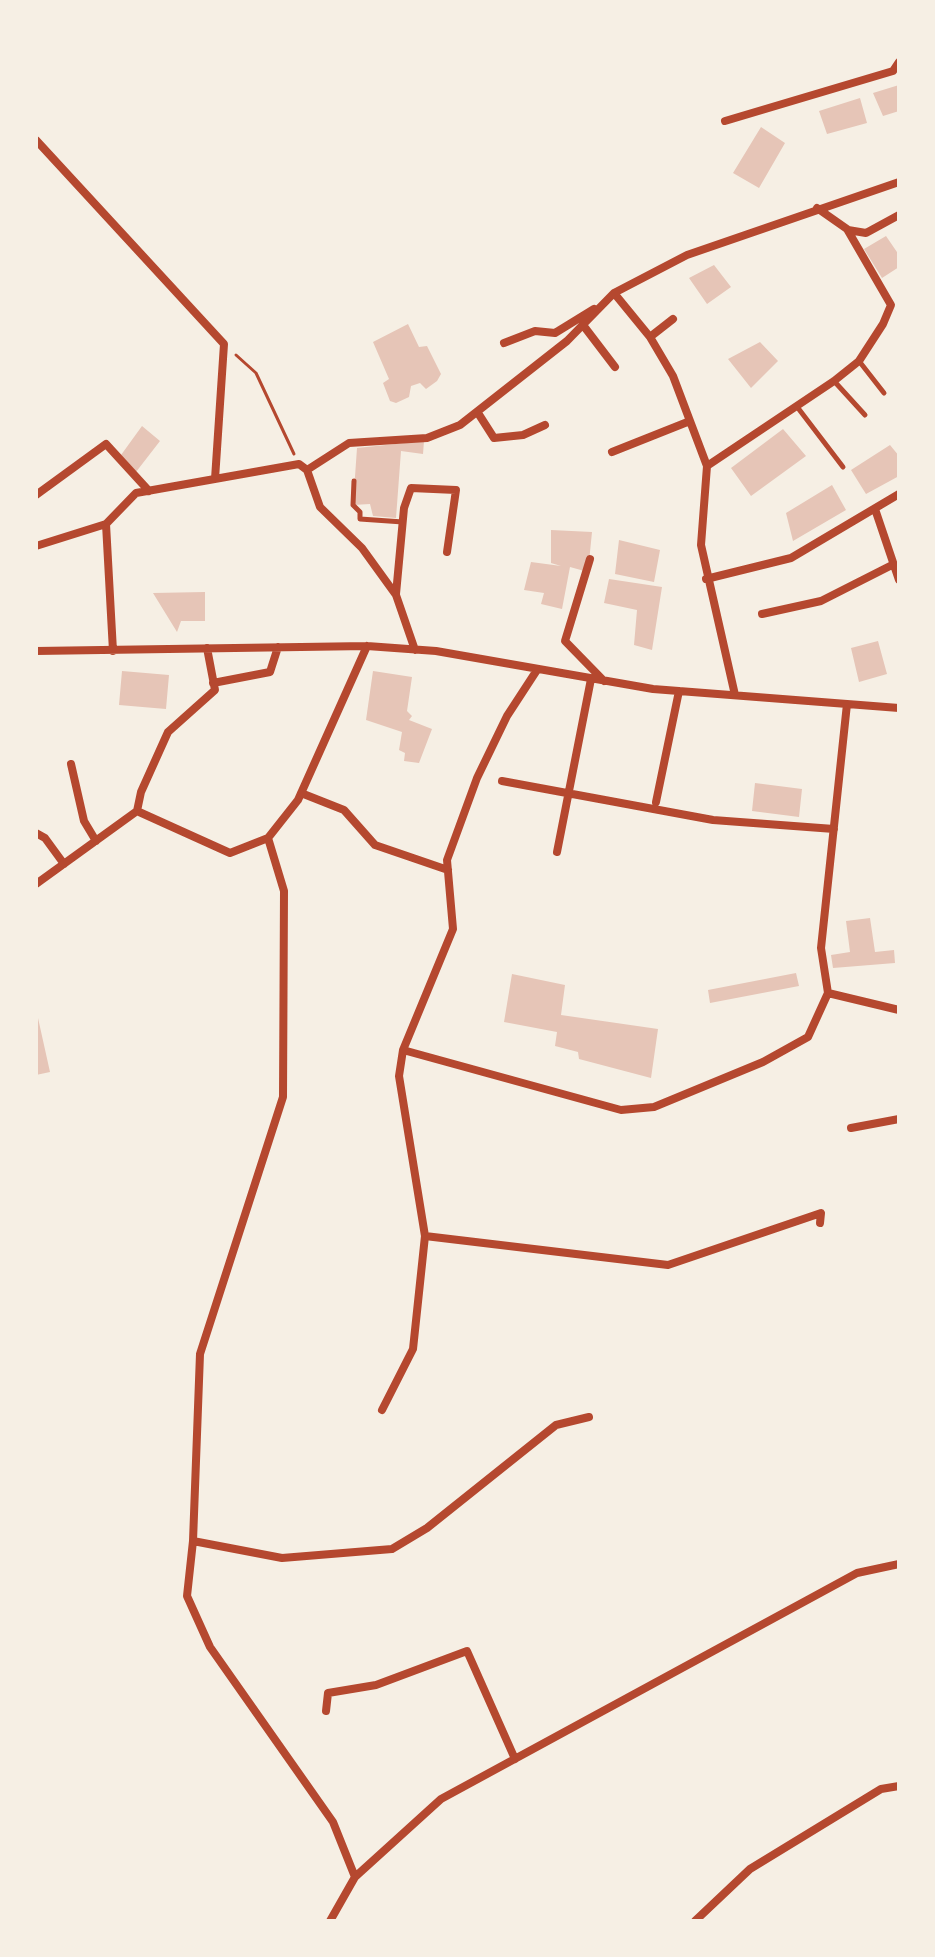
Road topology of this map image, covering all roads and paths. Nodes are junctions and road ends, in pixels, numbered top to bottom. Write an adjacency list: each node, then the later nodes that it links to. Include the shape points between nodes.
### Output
1 (899, 62): 2 (street, via 893,71)
2 (725, 121)
3 (36, 140): 14 (street)
4 (899, 182): 5 (street)
5 (817, 208): 7 (street); 8 (street, via 687,255)
6 (899, 215): 7 (street, via 866,233)
7 (847, 229): 15 (street, via 891,305)
8 (614, 293): 9 (street); 12 (street)
9 (604, 302): 11 (street); 13 (street, via 555,333 535,331)
10 (673, 319): 12 (street)
11 (583, 325): 16 (street); 20 (street)
12 (650, 337): 22 (street)
13 (504, 343)
14 (224, 344): 26 (path, via 256,373); 28 (street)
15 (859, 361): 17 (street); 18 (lane)
16 (615, 367)
17 (834, 381): 19 (street); 21 (lane)
18 (884, 393)
19 (798, 408): 25 (street); 27 (lane)
20 (478, 413): 23 (street, via 494,438 523,435); 26 (street, via 427,438 349,443)
21 (865, 415)
22 (690, 421): 24 (street); 25 (street)
23 (545, 425)
24 (612, 452)
25 (707, 466): 40 (street, via 701,545)
26 (303, 467): 28 (street); 42 (street, via 320,507 362,548)
27 (843, 467)
28 (215, 479): 30 (street)
29 (354, 481): 34 (lane, via 353,505 360,519)
30 (149, 491): 32 (street, via 106,444); 35 (street, via 136,493)
31 (899, 494): 33 (street)
32 (36, 495)
33 (875, 509): 39 (street); 40 (street, via 791,558)
34 (403, 522): 37 (street, via 411,488 456,490); 42 (street)
35 (106, 524): 36 (street); 49 (street)
36 (36, 546)
37 (447, 552)
38 (590, 559): 52 (street, via 565,641)
39 (894, 564): 41 (street); 43 (street, via 821,601)
40 (706, 579): 55 (street)
41 (899, 580)
42 (396, 595): 47 (street)
43 (762, 614)
44 (367, 646): 45 (street); 47 (street); 60 (street)
45 (278, 647): 46 (street); 53 (street, via 270,672)
46 (207, 648): 49 (street); 53 (street)
47 (415, 650): 50 (street)
48 (36, 651): 49 (street)
49 (113, 651)
50 (537, 670): 51 (street); 70 (street, via 477,778)
51 (591, 679): 52 (street); 61 (street)
52 (605, 681): 54 (street)
53 (213, 683): 63 (street, via 215,690 168,732)
54 (679, 691): 55 (street); 62 (street)
55 (735, 695): 56 (street)
56 (847, 704): 57 (street); 64 (street)
57 (899, 708)
58 (71, 764): 67 (street, via 84,821)
59 (502, 781): 61 (street)
60 (301, 793): 66 (street); 70 (street, via 344,810 375,845)
61 (568, 794): 64 (street, via 713,820); 68 (street)
62 (656, 802)
63 (137, 811): 66 (street, via 230,853); 67 (street)
64 (834, 829): 72 (street, via 821,948)
65 (36, 833): 69 (street)
66 (268, 838): 81 (street, via 284,891 283,1097 200,1354)
67 (96, 841): 69 (street)
68 (557, 852)
69 (64, 864): 71 (street)
70 (448, 870): 74 (street, via 453,929)
71 (36, 884)
72 (828, 993): 73 (street); 74 (street, via 808,1037 763,1062 654,1107 621,1110)
73 (899, 1010)
74 (403, 1050): 78 (street, via 399,1076)
75 (899, 1119): 76 (street)
76 (851, 1128)
77 (820, 1223): 78 (street, via 821,1213 668,1265)
78 (425, 1236): 79 (street, via 413,1349)
79 (382, 1410)
80 (589, 1417): 81 (street, via 556,1425 427,1528 392,1549 282,1558)
81 (193, 1541): 86 (street, via 187,1596 210,1647 333,1822)
82 (899, 1564): 84 (street, via 857,1573)
83 (326, 1711): 84 (street, via 328,1693 376,1685 467,1651)
84 (515, 1759): 86 (street, via 441,1799)
85 (899, 1786): 88 (street, via 881,1789 750,1869)
86 (355, 1877): 87 (street)
87 (330, 1921)
88 (695, 1921)

